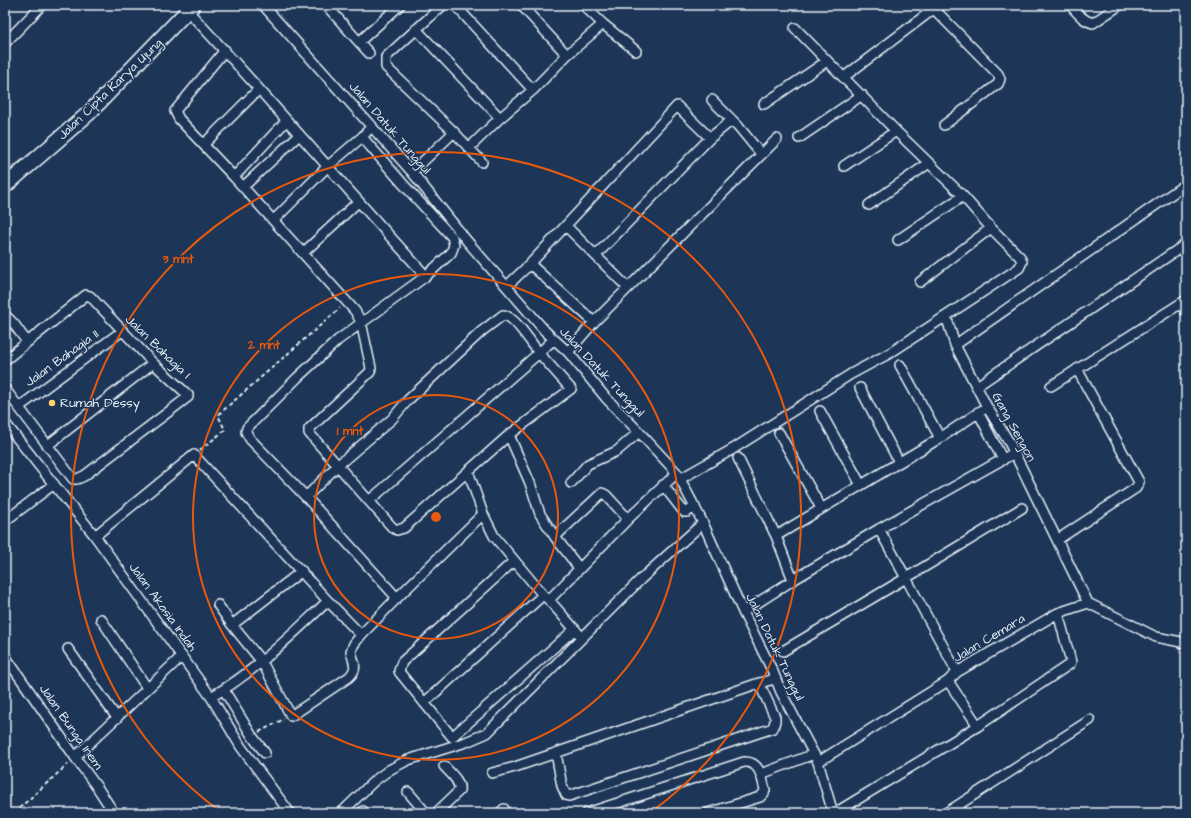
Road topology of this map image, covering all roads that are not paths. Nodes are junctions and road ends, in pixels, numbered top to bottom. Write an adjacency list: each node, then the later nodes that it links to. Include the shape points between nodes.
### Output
1 (42, 5): 18 (street)
2 (277, 5): 13 (street)
3 (326, 5): 17 (street)
4 (400, 5): 17 (street)
5 (443, 5): 16 (street)
6 (454, 5): 26 (street)
7 (520, 5): 22 (street)
8 (583, 5): 14 (street)
9 (1070, 5): 10 (street, via 1088,22 1093,23)
10 (1120, 5)
11 (936, 7): 24 (street); 34 (street, via 1000,79 998,84)
12 (191, 8): 19 (street); 52 (main road, Jalan Cipta Karya Ujung, via 89,113)
13 (266, 8): 33 (street, Jalan Datuk Tunggul)
14 (603, 24): 20 (street); 22 (street)
15 (795, 28): 23 (street)
16 (416, 29): 30 (street); 36 (street, via 386,57 386,67)
17 (359, 42): 21 (street)
18 (5, 43)
19 (225, 50): 25 (street); 42 (street, via 175,111 179,119)
20 (636, 51)
21 (369, 53)
22 (567, 55): 26 (street)
23 (827, 61): 24 (street); 29 (street)
24 (844, 77): 27 (street)
25 (259, 89): 32 (street); 42 (street)
26 (533, 90): 30 (street)
27 (862, 95): 35 (street); 40 (street)
28 (712, 100): 31 (street)
29 (764, 104)
30 (500, 118): 43 (street)
31 (732, 120): 39 (street); 44 (street)
32 (286, 121): 37 (street); 50 (street)
33 (372, 126): 38 (street); 49 (street, Jalan Datuk Tunggul)
34 (944, 126)
35 (896, 131): 46 (street); 48 (street)
36 (454, 132): 43 (street); 49 (street)
37 (299, 135): 47 (street); 53 (street)
38 (362, 137): 47 (street); 65 (street, via 452,237 454,245 451,254)
39 (710, 138): 58 (street, via 677,106); 63 (street)
40 (799, 138)
41 (777, 139): 44 (street)
42 (204, 144): 50 (street)
43 (469, 148): 45 (street)
44 (761, 154): 68 (street)
45 (482, 162)
46 (928, 163): 54 (street); 56 (street)
47 (328, 166): 55 (street); 57 (street)
48 (844, 166)
49 (412, 172): 67 (street, Jalan Datuk Tunggul)
50 (234, 177): 53 (street)
51 (1186, 184): 78 (street)
52 (5, 186)
53 (243, 187): 57 (street)
54 (963, 196): 59 (street); 60 (street)
55 (358, 202): 62 (street); 65 (street)
56 (869, 205)
57 (274, 220): 62 (street)
58 (566, 226): 63 (street); 64 (street)
59 (991, 228): 66 (street); 72 (street, via 1022,262 1018,268)
60 (898, 240)
61 (1185, 248): 85 (street)
62 (302, 252): 73 (street, via 355,311)
63 (596, 255): 68 (street)
64 (530, 264): 67 (street); 74 (street)
65 (426, 276): 73 (street)
66 (920, 282)
67 (507, 286): 76 (street, Jalan Datuk Tunggul)
68 (628, 288): 74 (street)
69 (1184, 301): 70 (street); 84 (street)
70 (1186, 312)
71 (5, 315): 77 (street)
72 (946, 316): 78 (street, Gang Sengon); 105 (street, via 733,448)
73 (361, 322): 103 (street, via 370,372 309,429 309,433); 110 (street, via 297,378 247,428 246,432 250,439)
74 (594, 322): 79 (street)
75 (122, 331): 77 (street, Jalan Bahagia I, via 90,296 86,295); 82 (street, Jalan Bahagia I); 89 (street, Jalan Bahagia II)
76 (554, 339): 79 (street, Jalan Datuk Tunggul); 80 (street)
77 (27, 342): 81 (street, Jalan Bahagia I)
78 (955, 345): 85 (street, Gang Sengon)
79 (568, 352): 94 (street, Jalan Datuk Tunggul, via 606,398)
80 (539, 354): 96 (street, via 571,390); 103 (street, via 513,320 503,315 482,330 408,400 392,419); 111 (street)
81 (5, 360)
82 (153, 363): 98 (street); 98 (street, Jalan Bahagia I, via 186,392 188,397 77,479 73,479)
83 (900, 365): 97 (street)
84 (1077, 369): 86 (street); 123 (street, via 1138,482 1136,488)
85 (977, 386): 90 (street, Gang Sengon)
86 (1051, 386)
87 (860, 388): 102 (street)
88 (5, 389): 89 (street, Jalan Bahagia I)
89 (18, 407): 98 (street, Jalan Bahagia I)
90 (987, 407): 92 (street); 99 (street, Gang Sengon)
91 (820, 411): 109 (street)
92 (978, 412): 97 (street); 101 (street)
93 (5, 423): 107 (street, Jalan Akasia Indah)
94 (639, 432): 105 (street, Jalan Datuk Tunggul); 106 (street, via 618,451 588,464)
95 (779, 433): 113 (street)
96 (509, 435): 104 (street); 122 (street, via 530,482 540,514)
97 (940, 438): 102 (street)
98 (48, 445)
99 (1014, 453): 101 (street); 123 (street, Gang Sengon)
100 (738, 458): 121 (street)
101 (1004, 460): 119 (street)
102 (899, 462): 109 (street)
103 (337, 466): 110 (street); 111 (street)
104 (468, 472): 111 (street, via 404,528 397,530 392,527); 115 (street)
105 (678, 476): 108 (street); 112 (street, Jalan Datuk Tunggul)
106 (571, 483)
107 (54, 484): 117 (street); 120 (street, Jalan Akasia Indah)
108 (663, 485): 112 (street, via 684,512); 116 (street)
109 (861, 485): 113 (street)
110 (306, 497): 130 (street)
111 (369, 501)
112 (695, 507): 118 (street, Jalan Datuk Tunggul)
113 (821, 508): 121 (street)
114 (1022, 508): 127 (street)
115 (483, 514): 124 (street, via 494,536); 130 (street)
116 (628, 519): 122 (street, via 602,493); 125 (street)
117 (5, 521)
118 (703, 523): 134 (street, Jalan Datuk Tunggul); 140 (street, via 641,579)
119 (879, 530): 127 (street); 128 (street)
120 (95, 536): 126 (street, via 194,455); 145 (street, Jalan Akasia Indah)
121 (776, 536): 128 (street)
122 (555, 537): 125 (street)
123 (1057, 540): 132 (street, Gang Sengon)
124 (514, 561): 129 (street); 154 (street, via 402,662 400,673)
125 (579, 568): 129 (street)
126 (302, 571): 131 (street); 137 (street)
127 (906, 578): 143 (street); 147 (street)
128 (793, 580): 134 (street)
129 (546, 597): 138 (street); 154 (street)
130 (397, 598): 139 (street)
131 (328, 601): 139 (street); 146 (street)
132 (1088, 603): 135 (street, Jalan Cemara); 141 (street, via 1156,637)
133 (218, 605): 137 (street)
134 (743, 612): 148 (street, Jalan Datuk Tunggul)
135 (1058, 613): 147 (street, Jalan Cemara); 157 (street, via 1070,664)
136 (101, 619): 151 (street)
137 (232, 625): 146 (street)
138 (575, 629): 140 (street); 154 (street, via 452,737)
139 (361, 636): 146 (street, via 351,651 354,672 291,716)
140 (582, 639): 168 (street, via 487,733 408,760 389,770 374,780)
141 (1186, 644)
142 (68, 649): 155 (street)
143 (783, 652)
144 (5, 656): 160 (street, Jalan Bunga Inem)
145 (182, 656): 151 (street); 153 (street, Jalan Akasia Indah)
146 (262, 662): 152 (street)
147 (957, 672): 149 (street, Jalan Cemara)
148 (775, 679): 150 (street); 161 (street, Jalan Datuk Tunggul)
149 (948, 681): 157 (street); 161 (street, Jalan Cemara)
150 (759, 683): 159 (street); 159 (street, via 775,717 773,728 569,796 562,786)
151 (147, 688): 155 (street)
152 (224, 690): 153 (street); 158 (street)
153 (211, 697): 167 (street, Jalan Akasia Indah, via 242,747)
154 (424, 703)
155 (117, 718): 160 (street)
156 (1090, 720): 174 (street)
157 (978, 726): 173 (street)
158 (265, 753)
159 (556, 753): 163 (street)
160 (75, 757): 166 (street, Jalan Bunga Inem)
161 (816, 758): 164 (street, Jalan Cemara); 173 (street, Jalan Datuk Tunggul)
162 (444, 766): 170 (street, via 458,781 460,788)
163 (492, 773)
164 (761, 774): 171 (street, via 753,763 744,762); 172 (street, via 765,790 760,797)
165 (408, 792): 169 (street)
166 (114, 813)
167 (290, 813)
168 (341, 813)
169 (426, 813)
170 (436, 813)
171 (588, 813)
172 (708, 813)
173 (834, 813)
174 (946, 813)

